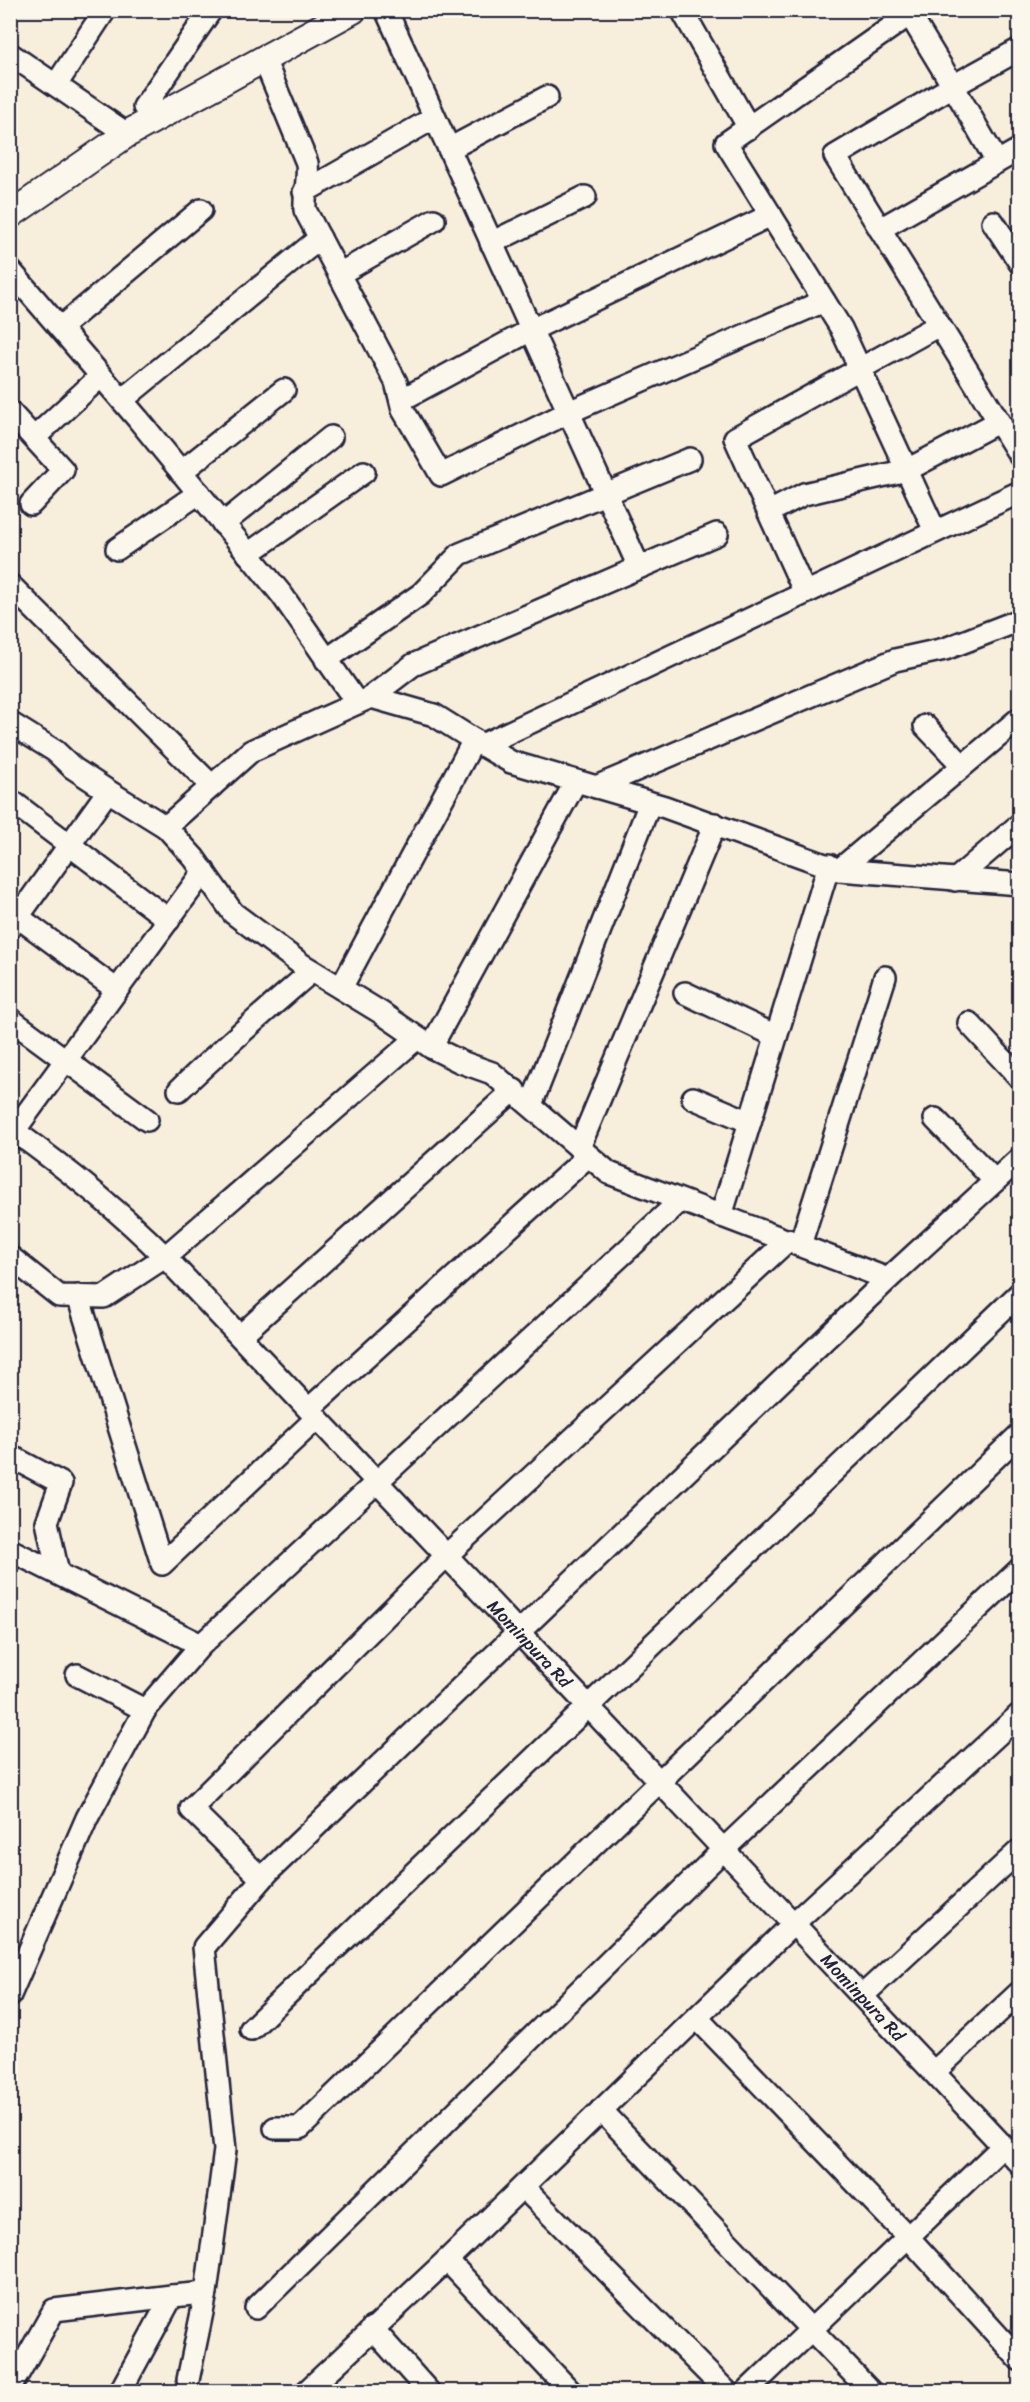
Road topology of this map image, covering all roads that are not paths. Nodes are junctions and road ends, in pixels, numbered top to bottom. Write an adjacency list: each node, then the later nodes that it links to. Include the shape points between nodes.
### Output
1 (105, 10): 10 (street)
2 (211, 10): 14 (street, via 144,107)
3 (353, 10): 9 (street)
4 (386, 10): 13 (street)
5 (682, 10): 15 (street)
6 (911, 12): 11 (street); 15 (street)
7 (1020, 49): 11 (street)
8 (10, 54): 10 (street)
9 (264, 59): 14 (street); 20 (street, via 307,163 309,180)
10 (56, 85): 16 (street)
11 (953, 86): 19 (street); 27 (street, via 835,156)
12 (548, 97): 17 (street)
13 (435, 118): 17 (street); 20 (street)
14 (154, 119): 16 (street)
15 (749, 128): 24 (street, via 726,143)
16 (127, 134): 23 (street)
17 (449, 149): 29 (street)
18 (1020, 149): 19 (street)
19 (997, 162): 27 (street)
20 (304, 192): 28 (street, via 305,210)
21 (585, 197): 29 (street)
22 (201, 210): 35 (street)
23 (10, 215)
24 (771, 215): 33 (street); 36 (street)
25 (434, 220): 32 (street)
26 (993, 222): 30 (street)
27 (880, 229): 34 (street)
28 (320, 238): 32 (street); 40 (street)
29 (491, 243): 36 (street)
30 (1020, 263)
31 (10, 270): 35 (street)
32 (339, 274): 41 (street, via 396,382)
33 (824, 301): 37 (street); 43 (street)
34 (939, 325): 37 (street); 44 (street)
35 (60, 328): 38 (street)
36 (531, 330): 41 (street); 43 (street)
37 (859, 369): 49 (street); 56 (street, via 735,438)
38 (101, 376): 40 (street); 46 (street)
39 (284, 390): 50 (street)
40 (122, 400): 50 (street)
41 (401, 400): 43 (street, via 441,475)
42 (10, 412): 46 (street)
43 (569, 412): 54 (street)
44 (998, 422): 47 (street); 49 (street)
45 (331, 437): 57 (street)
46 (34, 438): 55 (street, via 63,470)
47 (1020, 456)
48 (690, 459): 54 (street)
49 (907, 470): 56 (street, via 804,494); 58 (street)
50 (181, 472): 53 (street)
51 (364, 472): 61 (street)
52 (1020, 492): 58 (street)
53 (198, 493): 57 (street); 60 (street)
54 (606, 495): 62 (street); 66 (street, via 460,554 421,594)
55 (31, 504)
56 (769, 512): 64 (street)
57 (223, 524): 61 (street)
58 (935, 531): 64 (street)
59 (717, 534): 62 (street)
60 (117, 549)
61 (248, 554): 66 (street, via 282,595)
62 (639, 567): 67 (street, via 413,665)
63 (10, 585): 74 (street)
64 (805, 592): 71 (street)
65 (1020, 620): 73 (street, via 945,649 895,660)
66 (326, 660): 67 (street)
67 (364, 700): 71 (street, via 434,715); 74 (street, via 251,751)
68 (1020, 718): 72 (street)
69 (10, 723): 75 (street)
70 (925, 726): 72 (street)
71 (478, 742): 73 (street, via 511,762); 90 (street)
72 (962, 765): 82 (street)
73 (586, 784): 77 (street); 96 (street)
74 (212, 786): 80 (street)
75 (108, 791): 80 (street); 81 (street)
76 (10, 800): 81 (street)
77 (650, 803): 78 (street); 102 (street)
78 (714, 824): 82 (street); 107 (street)
79 (1020, 824): 84 (street)
80 (166, 827): 83 (street)
81 (70, 845): 86 (street); 87 (street)
82 (834, 868): 84 (street); 95 (street)
83 (204, 871): 87 (street); 88 (street, via 233,913)
84 (955, 880): 85 (street)
85 (1020, 884)
86 (13, 919): 91 (street)
87 (168, 920): 91 (street)
88 (312, 970): 90 (street); 99 (street)
89 (885, 977): 112 (street)
90 (341, 988): 96 (street)
91 (117, 990): 97 (street)
92 (685, 993): 95 (street)
93 (10, 1019): 97 (street)
94 (969, 1023): 98 (street)
95 (776, 1036): 105 (street)
96 (424, 1042): 100 (street, via 492,1073); 114 (street)
97 (66, 1059): 104 (street); 106 (street)
98 (1020, 1078)
99 (179, 1090)
100 (514, 1090): 102 (street); 118 (street)
101 (693, 1098): 105 (street)
102 (531, 1105): 107 (street)
103 (935, 1119): 109 (street)
104 (147, 1120)
105 (750, 1122): 111 (street)
106 (12, 1130): 114 (street, Mominpura Rd, via 128,1218)
107 (584, 1152): 110 (street, via 609,1173); 119 (street)
108 (1020, 1158): 109 (street)
109 (995, 1180): 115 (street)
110 (680, 1200): 111 (street); 122 (street)
111 (721, 1216): 112 (street)
112 (794, 1243): 115 (street); 124 (street)
113 (10, 1257): 117 (street, via 58,1296)
114 (165, 1257): 117 (street, via 104,1297); 118 (street, Mominpura Rd)
115 (888, 1279): 127 (street)
116 (1020, 1293): 130 (street)
117 (78, 1296): 119 (street, via 162,1564)
118 (240, 1336): 119 (street, Mominpura Rd)
119 (313, 1413): 122 (street, Mominpura Rd)
120 (1020, 1434): 133 (street)
121 (16, 1459): 126 (street, via 61,1483 47,1522)
122 (377, 1481): 124 (street, Mominpura Rd); 128 (street)
123 (10, 1550): 126 (street)
124 (447, 1555): 127 (street, Mominpura Rd); 136 (street, via 190,1809)
125 (1020, 1569): 134 (street)
126 (58, 1573): 128 (street)
127 (520, 1632): 130 (street, Mominpura Rd); 136 (street)
128 (201, 1645): 131 (street)
129 (77, 1675): 131 (street)
130 (588, 1704): 133 (street, Mominpura Rd); 142 (street)
131 (145, 1710): 139 (street, via 87,1818)
132 (1020, 1714): 137 (street)
133 (660, 1780): 134 (street, Mominpura Rd); 145 (street, via 300,2128)
134 (724, 1849): 137 (street, Mominpura Rd); 153 (street)
135 (1020, 1850): 140 (street)
136 (262, 1879): 151 (street, via 204,1947 225,2150)
137 (794, 1923): 140 (street, Mominpura Rd); 141 (street)
138 (1020, 1992): 143 (street)
139 (10, 1995)
140 (862, 1996): 143 (street, Mominpura Rd)
141 (697, 2018): 144 (street); 149 (street)
142 (250, 2029)
143 (934, 2072): 146 (street, Mominpura Rd)
144 (602, 2110): 148 (street); 155 (street)
145 (275, 2128)
146 (1003, 2146): 147 (street, Mominpura Rd); 149 (street)
147 (1020, 2164)
148 (522, 2187): 150 (street); 163 (street)
149 (908, 2237): 155 (street); 156 (street)
150 (447, 2260): 154 (street); 162 (street)
151 (206, 2294): 152 (street); 157 (street)
152 (172, 2296): 158 (street, via 54,2310); 159 (street)
153 (256, 2308)
154 (372, 2328): 160 (street); 161 (street)
155 (811, 2329): 164 (street); 165 (street)
156 (1020, 2360)
157 (188, 2380)
158 (10, 2388)
159 (120, 2391)
160 (306, 2391)
161 (429, 2391)
162 (571, 2391)
163 (726, 2391)
164 (746, 2391)
165 (871, 2391)

